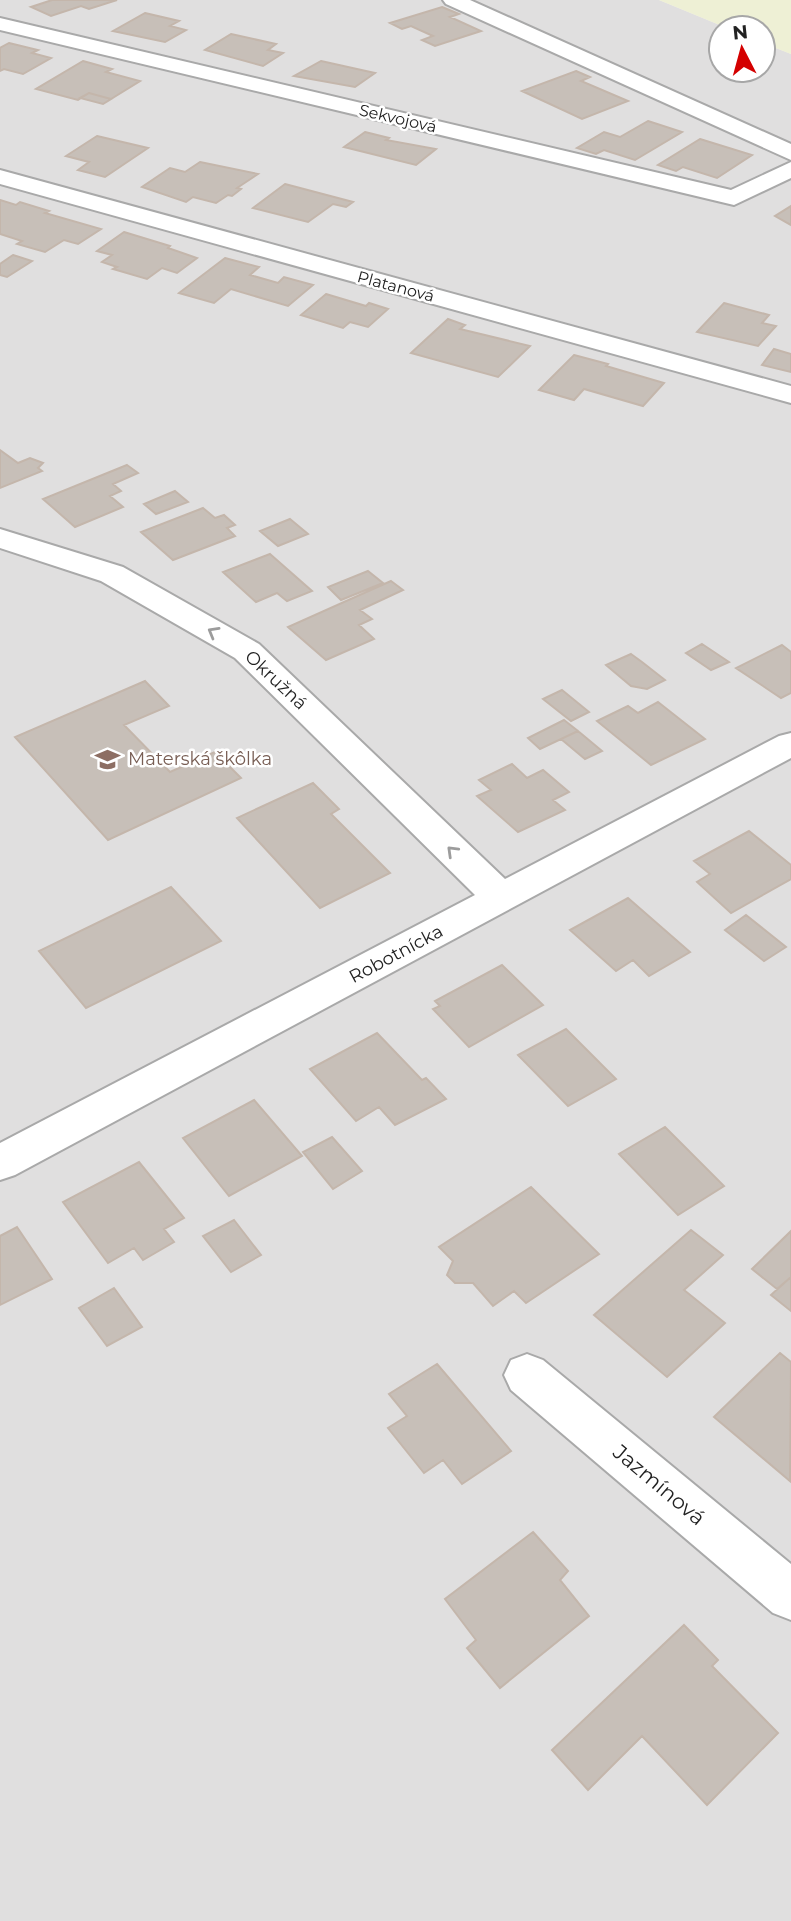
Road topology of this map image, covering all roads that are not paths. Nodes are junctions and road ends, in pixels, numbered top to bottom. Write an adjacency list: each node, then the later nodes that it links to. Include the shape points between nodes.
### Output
1 (453, 0): 3 (street)
2 (0, 24): 4 (street, Sekvojová, via 734,198)
3 (791, 153)
4 (791, 169)
5 (0, 177): 6 (street, Platanová)
6 (791, 395)
7 (0, 538): 9 (street, Okružná, one-way to 7, via 247,651 112,574)
8 (791, 744): 9 (street, Robotnícka)
9 (501, 898): 10 (street, Robotnícka)
10 (0, 1163)
11 (527, 1376): 12 (street, Jazmínová)
12 (791, 1595)

